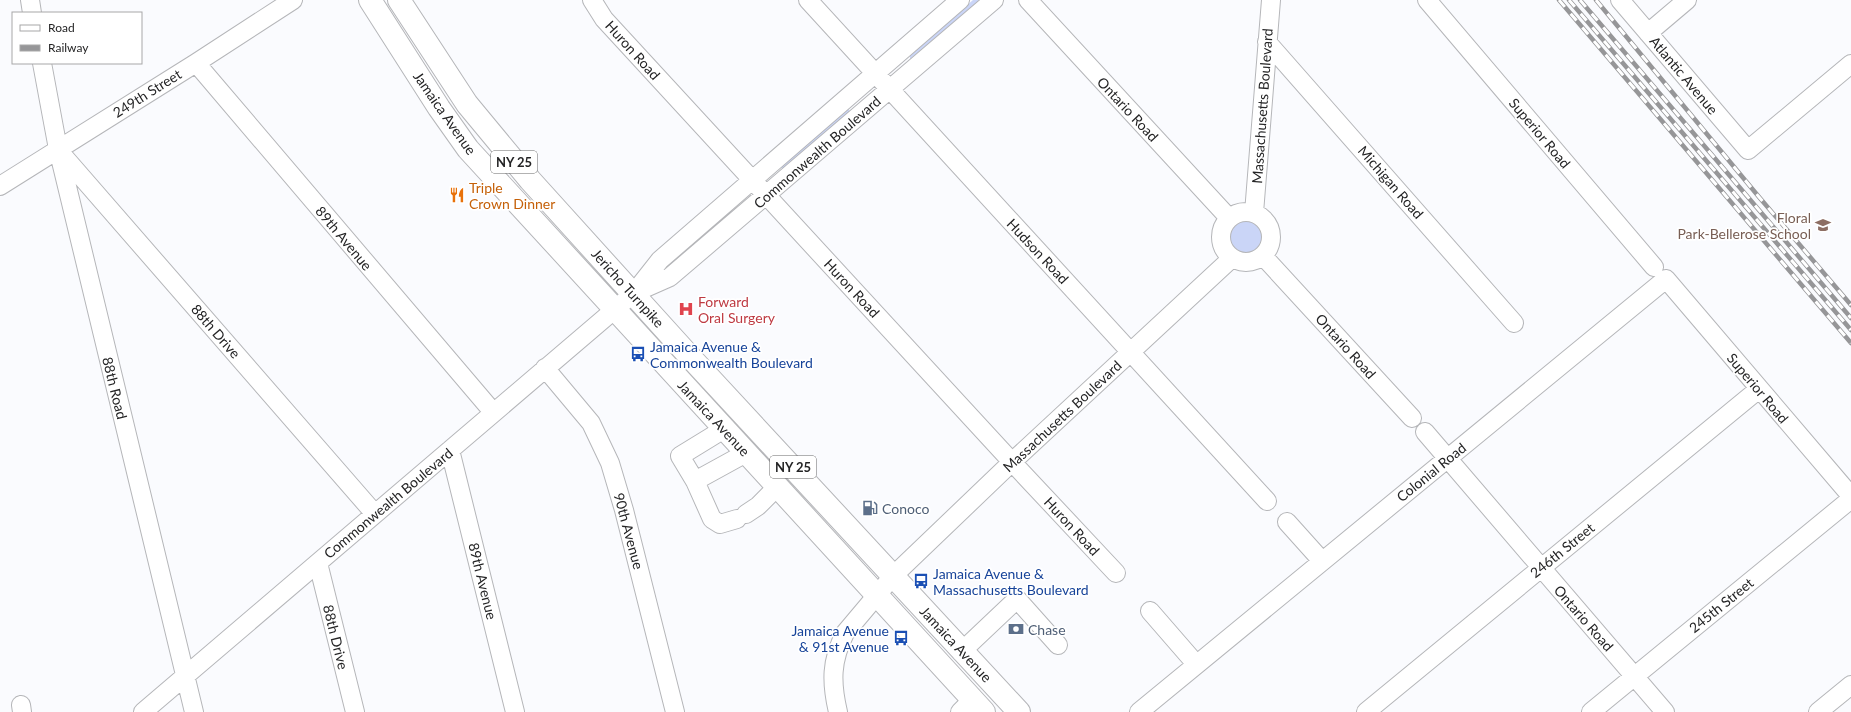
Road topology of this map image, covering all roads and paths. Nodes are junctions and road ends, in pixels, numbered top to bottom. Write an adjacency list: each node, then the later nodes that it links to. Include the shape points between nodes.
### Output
1 (30, 0): 14 (street)
2 (293, 0): 17 (street, 249th Street)
3 (370, 0): 32 (main road, Jamaica Avenue / NY 25, via 468,149)
4 (399, 0): 31 (main road, Jericho Turnpike / NY 25, via 467,104 490,134)
5 (592, 0): 23 (street, Huron Road, via 604,19)
6 (808, 0): 20 (street, Hudson Road)
7 (960, 0): 20 (street, Commonwealth Boulevard)
8 (994, 0): 21 (street, Commonwealth Boulevard)
9 (1028, 0): 27 (street, Ontario Road)
10 (1271, 0): 16 (street, Massachusetts Boulevard)
11 (1427, 0): 30 (street, Superior Road)
12 (1620, 0): 15 (street, Atlantic Avenue)
13 (1687, 0): 15 (street)
14 (32, 12)
15 (1648, 33): 19 (street, Atlantic Avenue, via 1748,150)
16 (1267, 42): 26 (street, Massachusetts Boulevard); 33 (street, Michigan Road)
17 (196, 63): 22 (street, 249th Street); 37 (street, 89th Avenue)
18 (42, 64): 22 (street, 88th Road)
19 (1851, 64)
20 (875, 74): 21 (street, Hudson Road); 23 (street, Commonwealth Boulevard)
21 (890, 90): 25 (street, Commonwealth Boulevard); 34 (street, Hudson Road)
22 (58, 149): 24 (street, 249th Street); 49 (street, 88th Drive); 61 (street, 88th Road)
23 (752, 180): 25 (street, Huron Road); 31 (street, Commonwealth Boulevard, via 660,260)
24 (0, 186)
25 (766, 195): 31 (street, Commonwealth Boulevard, via 670,277); 44 (street, Huron Road)
26 (1254, 213): 27 (street, via 1241,212); 28 (street, via 1268,223 1271,232 1269,249)
27 (1229, 218): 29 (street, via 1221,239 1226,253)
28 (1263, 256): 29 (street, via 1248,262); 38 (street, Ontario Road)
29 (1232, 258): 34 (street, Massachusetts Boulevard)
30 (1660, 273): 36 (street, Superior Road); 43 (street, Colonial Road)
31 (634, 293): 32 (street, Commonwealth Boulevard); 55 (main road, Jericho Turnpike / NY 25)
32 (614, 310): 35 (street, Commonwealth Boulevard); 39 (main road, Jamaica Avenue / NY 25)
33 (1514, 323)
34 (1131, 352): 44 (street, Massachusetts Boulevard); 48 (street, Hudson Road)
35 (545, 368): 37 (street, Commonwealth Boulevard); 69 (street, 90th Avenue, via 591,423 610,463)
36 (1759, 389): 47 (street, Superior Road); 53 (street, 246th Street)
37 (493, 412): 41 (street, Commonwealth Boulevard)
38 (1412, 418)
39 (724, 429): 42 (main road, Jamaica Avenue / NY 25); 45 (street, via 680,456)
40 (1425, 432): 43 (street, Ontario Road)
41 (450, 450): 49 (street, Commonwealth Boulevard); 68 (street, 89th Avenue)
42 (746, 453): 45 (street); 46 (main road, Jamaica Avenue / NY 25)
43 (1447, 458): 51 (street, Colonial Road); 53 (street, Ontario Road)
44 (1012, 462): 54 (street, Huron Road); 55 (street, Massachusetts Boulevard)
45 (695, 481): 46 (street, via 712,519 720,524 758,506)
46 (777, 487): 56 (main road, Jamaica Avenue / NY 25)
47 (1851, 498): 62 (street, 245th Street)
48 (1267, 501)
49 (375, 514): 52 (street, Commonwealth Boulevard)
50 (1287, 522): 51 (street)
51 (1322, 561): 60 (street, Colonial Road)
52 (318, 563): 61 (street, Commonwealth Boulevard); 67 (street, 88th Drive)
53 (1541, 568): 62 (street, Ontario Road); 73 (street, 246th Street)
54 (1116, 573)
55 (893, 576): 56 (street, Massachusetts Boulevard); 59 (main road, Jamaica Avenue / NY 25)
56 (877, 596): 64 (main road, Jamaica Avenue / NY 25); 70 (street, Massachusetts Boulevard, via 845,633 837,653 832,685)
57 (1150, 611): 60 (street)
58 (1058, 645): 59 (street, via 1017,599)
59 (961, 652): 71 (main road, Jamaica Avenue / NY 25)
60 (1196, 664): 72 (street, Colonial Road)
61 (185, 676): 65 (street, Commonwealth Boulevard); 66 (street, 88th Road)
62 (1634, 676): 74 (street, 245th Street); 75 (street, Ontario Road)
63 (1851, 685): 76 (street)
64 (972, 708)
65 (143, 712)
66 (194, 712)
67 (355, 712)
68 (515, 712)
69 (675, 712)
70 (838, 712)
71 (1019, 712)
72 (1139, 712)
73 (1366, 712)
74 (1591, 712)
75 (1664, 712)
76 (1818, 712)

